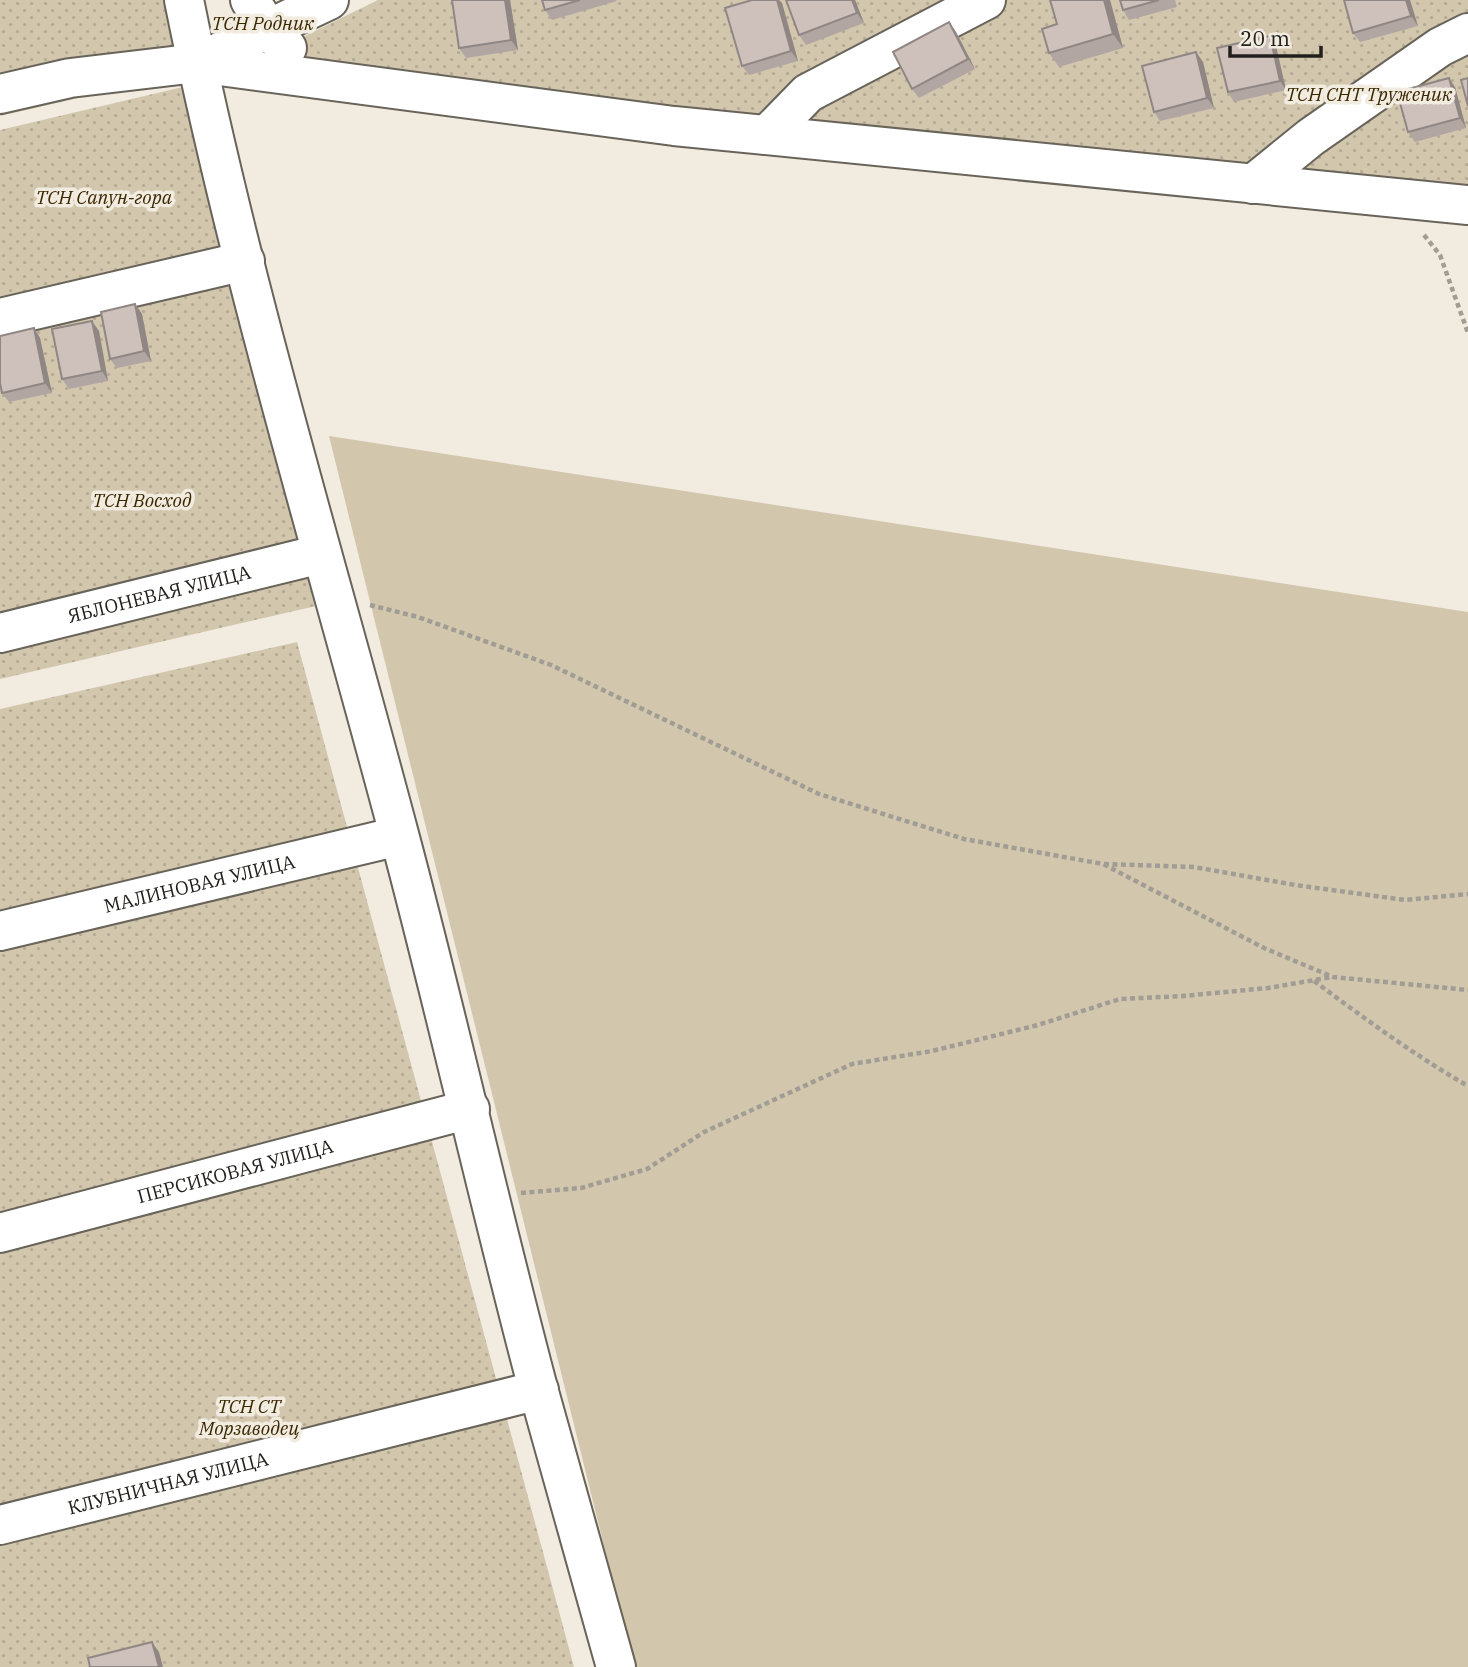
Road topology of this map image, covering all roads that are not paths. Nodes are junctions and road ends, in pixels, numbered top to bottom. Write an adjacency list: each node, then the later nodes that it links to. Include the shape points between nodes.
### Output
1 (184, 0): 7 (street)
2 (210, 0): 7 (street)
3 (329, 0): 5 (street)
4 (986, 0): 10 (street, via 808,93)
5 (259, 15): 7 (street); 8 (street)
6 (1468, 33): 11 (street, via 1440,47 1311,137)
7 (197, 63): 8 (street); 9 (street, via 70,78); 13 (street)
8 (318, 79): 10 (street)
9 (0, 94)
10 (767, 135): 11 (street)
11 (1253, 184): 12 (street)
12 (1468, 205)
13 (245, 261): 14 (street); 15 (street)
14 (0, 318)
15 (321, 554): 16 (street, ЯБЛОНЕВАЯ УЛИЦА); 17 (street)
16 (0, 633)
17 (400, 836): 18 (street, МАЛИНОВАЯ УЛИЦА); 19 (street)
18 (0, 931)
19 (470, 1109): 20 (street, ПЕРСИКОВАЯ УЛИЦА); 21 (street)
20 (0, 1233)
21 (539, 1390): 22 (street, КЛУБНИЧНАЯ УЛИЦА); 23 (street)
22 (0, 1525)
23 (617, 1667)

